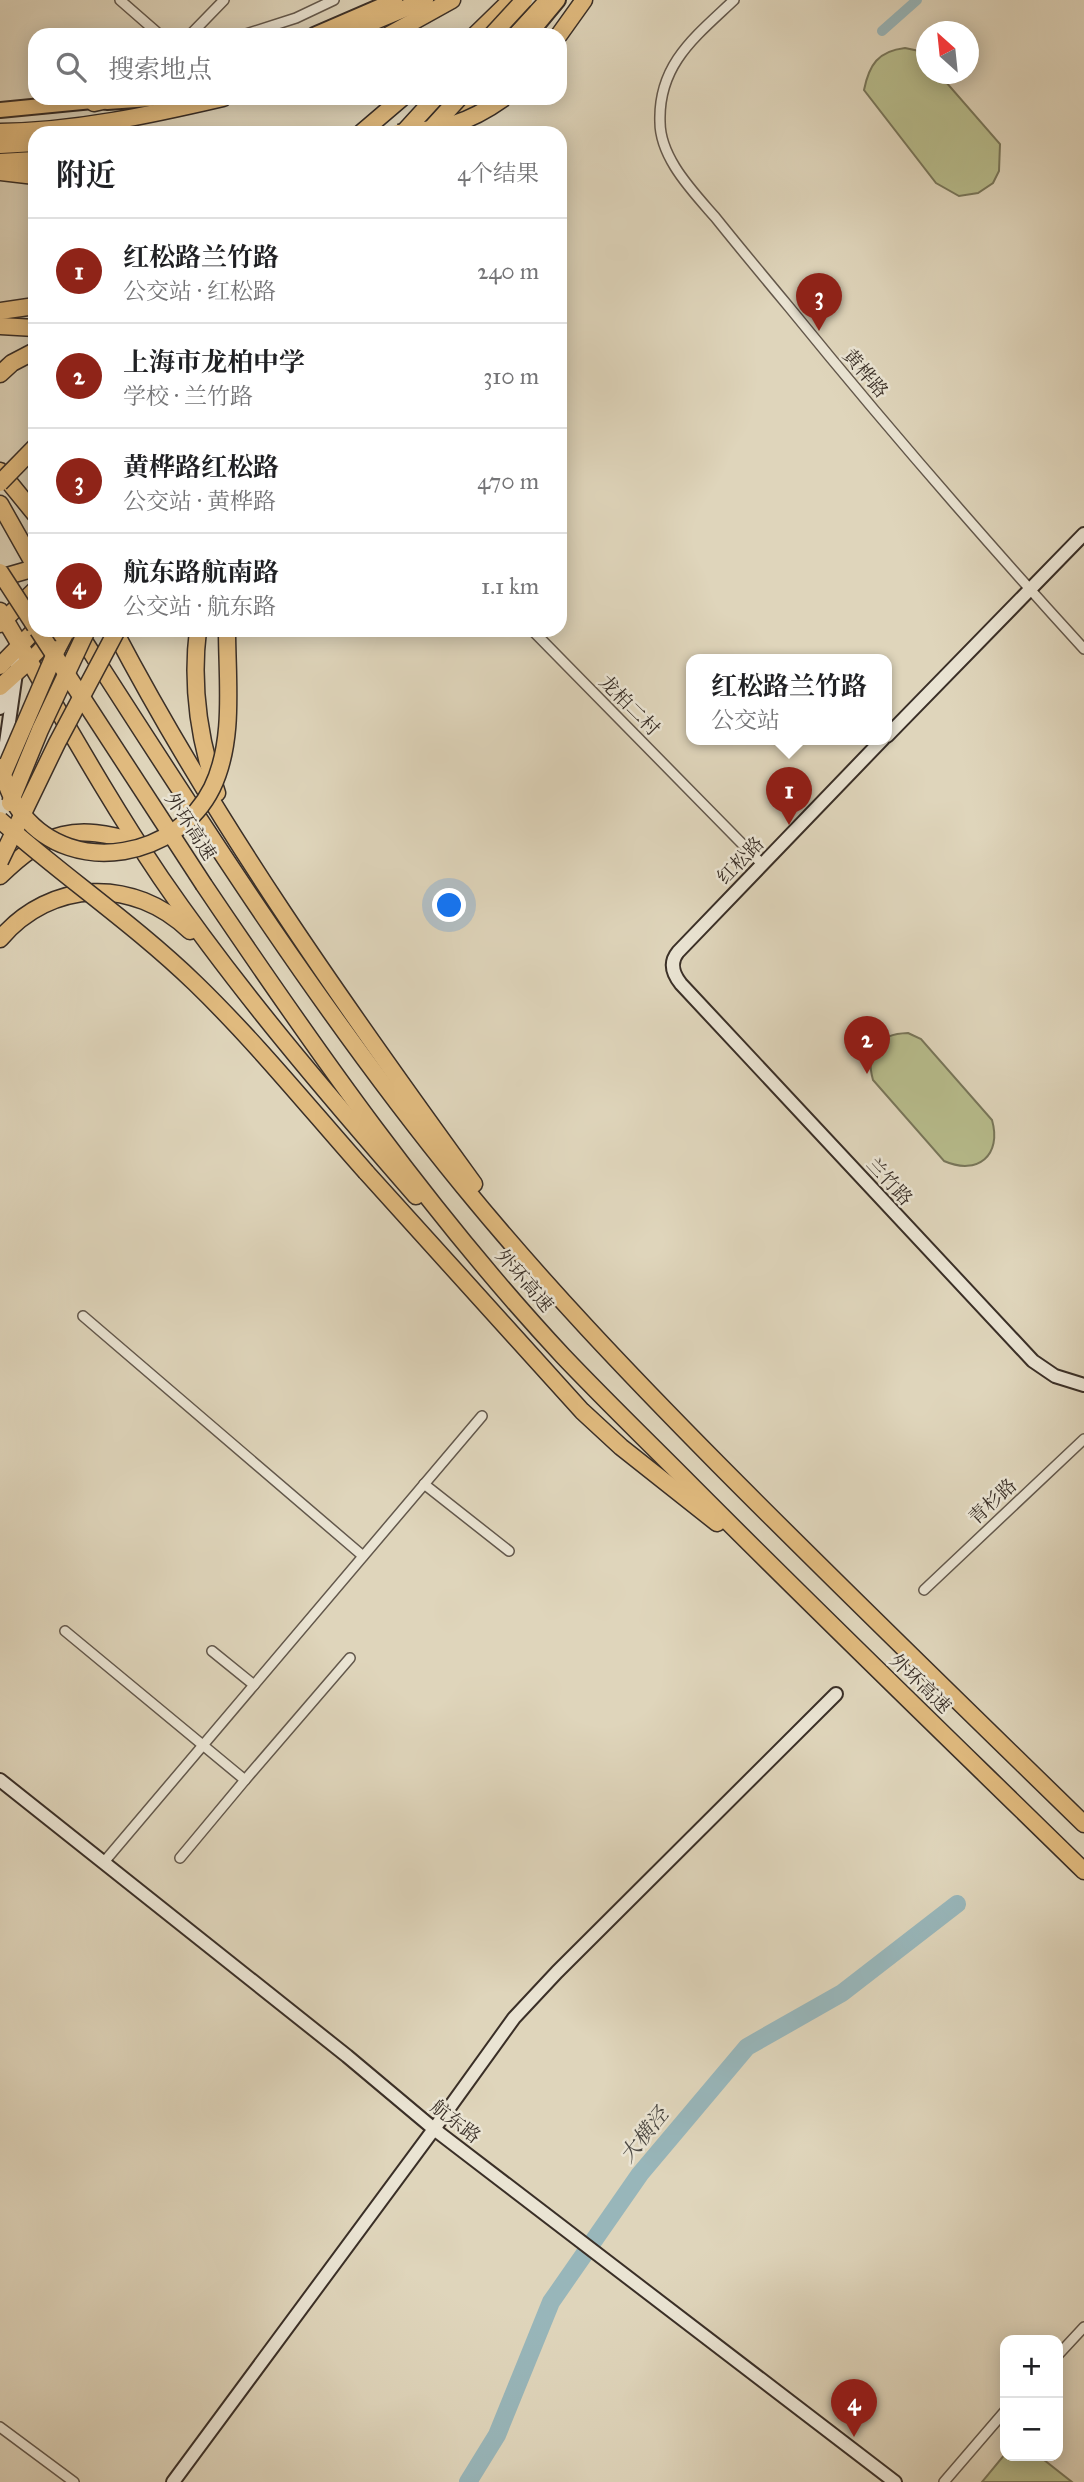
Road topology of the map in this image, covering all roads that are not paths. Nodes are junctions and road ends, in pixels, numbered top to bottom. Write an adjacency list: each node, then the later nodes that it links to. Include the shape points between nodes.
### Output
1 (120, 0): 14 (street)
2 (224, 0): 15 (street)
3 (334, 0): 16 (street)
4 (395, 0): 17 (main road)
5 (425, 0): 18 (highway)
6 (431, 0): 19 (main road)
7 (452, 0): 20 (highway)
8 (511, 0): 21 (highway)
9 (523, 0): 22 (highway, bridge)
10 (548, 0): 23 (highway)
11 (558, 0): 24 (main road)
12 (584, 0): 25 (highway)
13 (734, 0): 71 (street, 黄桦路, via 669,70 660,123 669,156 812,336)
14 (152, 28)
15 (197, 28)
16 (265, 28)
17 (330, 28)
18 (358, 28)
19 (373, 28)
20 (402, 28)
21 (494, 28)
22 (495, 28)
23 (522, 28)
24 (535, 28)
25 (564, 28)
26 (67, 105): 36 (main road)
27 (194, 105): 37 (highway)
28 (396, 105): 38 (highway)
29 (398, 105): 39 (highway)
30 (428, 105): 40 (highway, bridge)
31 (439, 105): 41 (main road)
32 (454, 105): 42 (highway, bridge)
33 (456, 105): 43 (highway, bridge)
34 (471, 105): 45 (main road)
35 (494, 105): 44 (highway, bridge)
36 (0, 110)
37 (82, 126)
38 (370, 126)
39 (377, 126)
40 (407, 126)
41 (422, 126)
42 (434, 126)
43 (441, 126)
44 (449, 126)
45 (454, 126)
46 (28, 130): 47 (highway)
47 (0, 132)
48 (28, 143): 49 (highway)
49 (0, 145)
50 (28, 160): 51 (highway)
51 (0, 162)
52 (0, 172): 53 (highway)
53 (28, 175)
54 (28, 307): 55 (highway)
55 (0, 311)
56 (0, 326): 57 (highway)
57 (28, 327)
58 (28, 355): 59 (highway)
59 (0, 374)
60 (28, 454): 62 (highway, bridge)
61 (0, 471): 64 (highway)
62 (0, 483)
63 (0, 504): 67 (highway)
64 (28, 505)
65 (0, 512): 68 (highway)
66 (1084, 534): 71 (street, 红松路)
67 (28, 554)
68 (28, 556)
69 (28, 569): 70 (highway)
70 (0, 575): 73 (highway, 外环高速, bridge)
71 (1029, 589): 88 (street, 黄桦路); 93 (street, 红松路)
72 (28, 596): 74 (highway)
73 (28, 617)
74 (2, 618): 87 (highway)
75 (28, 637): 87 (highway)
76 (41, 637): 110 (highway, 外环高速, bridge, via 204,885 374,1128)
77 (52, 637): 90 (main road)
78 (63, 637): 97 (highway, bridge)
79 (81, 637): 108 (highway, 外环高速, bridge, via 304,977 463,1187)
80 (85, 637): 99 (highway, bridge, via 40,730)
81 (111, 637): 94 (highway, bridge)
82 (119, 637): 102 (highway, via 173,739)
83 (123, 637): 94 (highway, bridge)
84 (197, 637): 102 (highway, via 196,697 207,765)
85 (227, 637): 96 (highway, bridge, via 223,760 198,810 152,845 126,851 71,846 36,828 22,814)
86 (539, 637): 103 (street, 龙柏二村)
87 (20, 645): 89 (highway); 90 (highway); 91 (highway)
88 (1084, 649)
89 (0, 653)
90 (30, 660): 91 (highway); 100 (highway)
91 (6, 676): 92 (street); 97 (street)
92 (0, 708)
93 (892, 730)
94 (57, 743): 101 (highway, bridge)
95 (877, 745): 103 (street, 红松路)
96 (0, 767)
97 (0, 781)
98 (0, 820): 117 (highway, bridge, via 195,983 582,1411 665,1484)
99 (0, 832)
100 (137, 842): 104 (highway, via 104,832 60,835 37,846); 107 (highway)
101 (0, 861)
102 (249, 862): 108 (highway)
103 (762, 864): 106 (street, 红松路, via 675,955 673,971)
104 (0, 876)
105 (0, 939): 107 (highway, via 48,902 77,893 131,896 177,919)
106 (681, 984): 111 (street, 兰竹路, via 1033,1360 1055,1376)
107 (256, 1005): 110 (highway, via 460,1247)
108 (547, 1285): 127 (highway, 外环高速, via 787,1534)
109 (83, 1316): 116 (street)
110 (562, 1355): 117 (highway, 外环高速)
111 (1084, 1385)
112 (482, 1416): 114 (street)
113 (1084, 1439): 118 (street, 青杉路)
114 (424, 1484): 115 (street); 116 (street)
115 (509, 1551)
116 (363, 1556): 122 (street)
117 (763, 1558): 130 (highway, 外环高速)
118 (924, 1590)
119 (65, 1631): 124 (street)
120 (212, 1651): 122 (street)
121 (351, 1658): 126 (street)
122 (254, 1685): 124 (street)
123 (835, 1694): 131 (street, via 514,2018)
124 (202, 1745): 126 (street); 129 (street)
125 (0, 1780): 129 (street, 航东路)
126 (245, 1780): 128 (street)
127 (1084, 1823)
128 (180, 1858)
129 (104, 1861): 131 (street, 航东路)
130 (1084, 1872)
131 (435, 2129): 137 (street); 138 (street, 航东路)
132 (1084, 2327): 133 (street)
133 (1063, 2350)
134 (1000, 2418): 139 (street)
135 (0, 2427): 136 (street)
136 (74, 2482)
137 (173, 2482)
138 (895, 2482)
139 (944, 2482)

